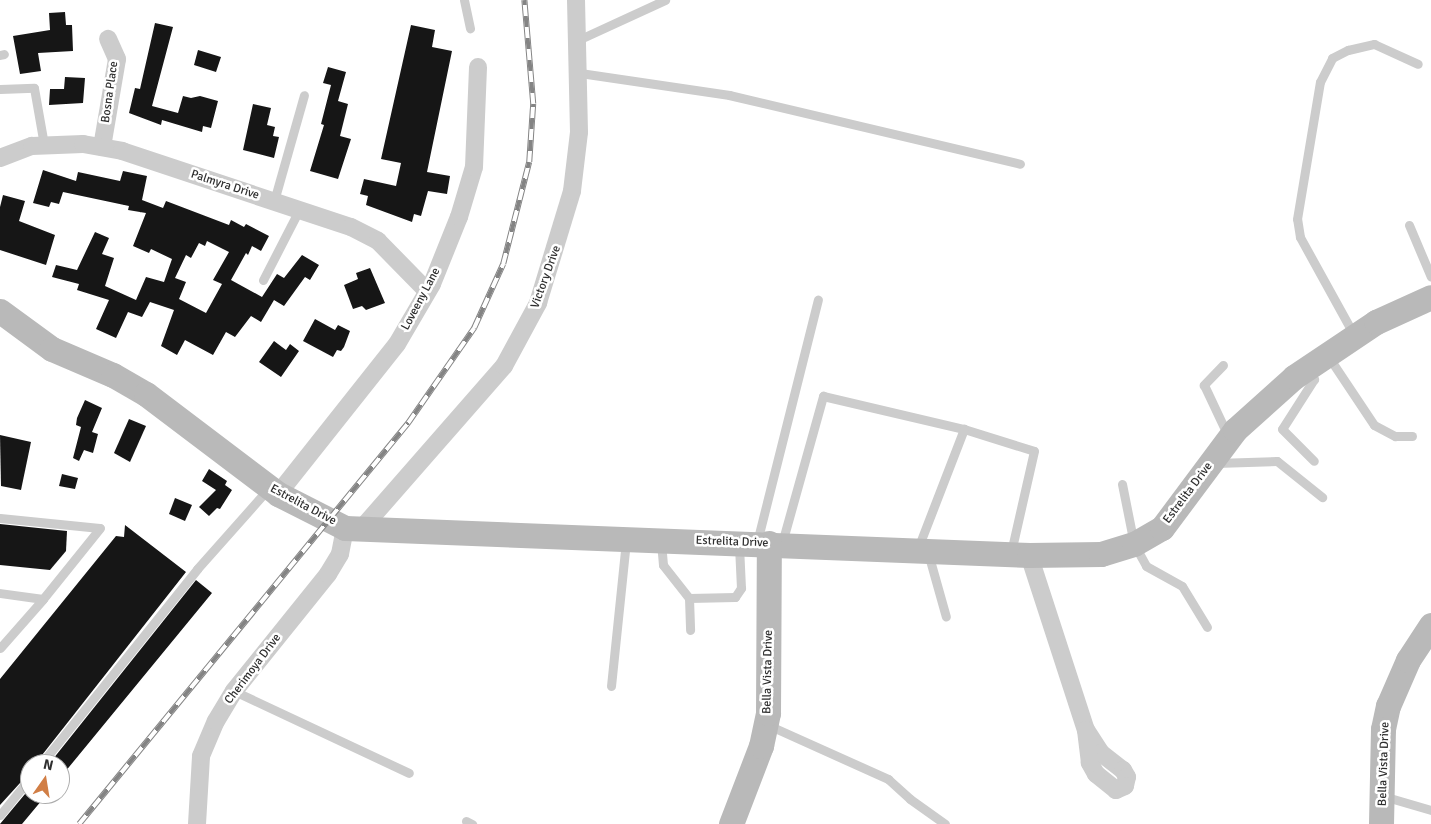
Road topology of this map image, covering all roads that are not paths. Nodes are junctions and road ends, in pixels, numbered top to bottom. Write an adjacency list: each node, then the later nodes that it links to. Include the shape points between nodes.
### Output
1 (464, 0): 4 (lane)
2 (576, 0): 6 (street, Victory Drive)
3 (665, 0): 6 (lane)
4 (470, 28)
5 (108, 39): 13 (street, Bosna Place, via 117,59)
6 (578, 40): 9 (street, Victory Drive)
7 (1418, 64): 25 (lane, via 1374,44 1348,50 1332,58 1320,82 1297,219 1300,237)
8 (478, 67): 21 (street, Loveeny Lane, via 474,166 459,217)
9 (580, 73): 15 (lane, via 729,95); 38 (street, Victory Drive, via 579,132 572,191 538,303 504,366)
10 (0, 89): 12 (lane, via 34,88)
11 (304, 95): 16 (lane)
12 (44, 145): 13 (street, Palmyra Drive); 14 (street, Palmyra Drive)
13 (102, 147): 16 (street, Palmyra Drive)
14 (0, 158)
15 (1020, 164)
16 (274, 202): 17 (street, Palmyra Drive)
17 (300, 210): 20 (lane); 21 (street, Palmyra Drive, via 351,227 378,241)
18 (1409, 225): 19 (lane)
19 (1431, 277)
20 (263, 280)
21 (427, 291): 35 (street, Loveeny Lane, via 397,344)
22 (1431, 296): 25 (street, Estrelita Drive)
23 (818, 300): 41 (lane)
24 (0, 311): 35 (street, Estrelita Drive, via 52,349 113,375 146,394)
25 (1354, 335): 26 (street, Estrelita Drive)
26 (1326, 354): 28 (street, Estrelita Drive); 30 (lane, via 1374,425 1395,436)
27 (1223, 365): 31 (lane, via 1204,385)
28 (1305, 369): 31 (street, Estrelita Drive); 32 (lane, via 1314,379 1282,429)
29 (964, 429): 41 (lane, via 823,396); 43 (lane); 44 (lane, via 1034,450)
30 (1412, 436)
31 (1230, 438): 33 (street, Estrelita Drive)
32 (1314, 461)
33 (1211, 463): 36 (lane, via 1277,460); 42 (street, Estrelita Drive, via 1162,528)
34 (1122, 484): 42 (lane)
35 (274, 491): 38 (street, Estrelita Drive); 57 (lane, via 197,569)
36 (1322, 497)
37 (0, 518): 47 (lane, via 100,528)
38 (354, 527): 39 (street, Estrelita Drive); 54 (street, Cherimoya Drive, via 328,574)
39 (626, 539): 40 (street, Estrelita Drive); 53 (lane)
40 (661, 540): 41 (street, Estrelita Drive); 46 (lane, via 663,565)
41 (762, 542): 43 (street, Estrelita Drive); 46 (lane, via 735,597); 55 (street, Bella Vista Drive)
42 (1134, 544): 44 (street, Estrelita Drive, via 1101,554); 50 (lane, via 1146,566 1182,586)
43 (922, 550): 44 (street, Estrelita Drive); 48 (lane)
44 (1020, 555): 56 (street)
45 (0, 592): 47 (lane)
46 (689, 598): 51 (lane)
47 (43, 599): 52 (lane)
48 (946, 617)
49 (1431, 625): 60 (street, Bella Vista Drive, via 1408,660 1388,706 1383,729)
50 (1207, 627)
51 (690, 630)
52 (0, 648)
53 (611, 686)
54 (234, 691): 58 (lane); 63 (street, Cherimoya Drive, via 201,756)
55 (766, 724): 64 (street, Bella Vista Drive); 65 (lane, via 888,779 910,800)
56 (1086, 730)
57 (49, 754)
58 (409, 773)
59 (20, 790): 62 (lane)
60 (1383, 796): 61 (lane); 66 (street, Bella Vista Drive)
61 (1431, 810)
62 (0, 815)
63 (197, 824)
64 (731, 824)
65 (946, 824)
66 (1381, 824)

